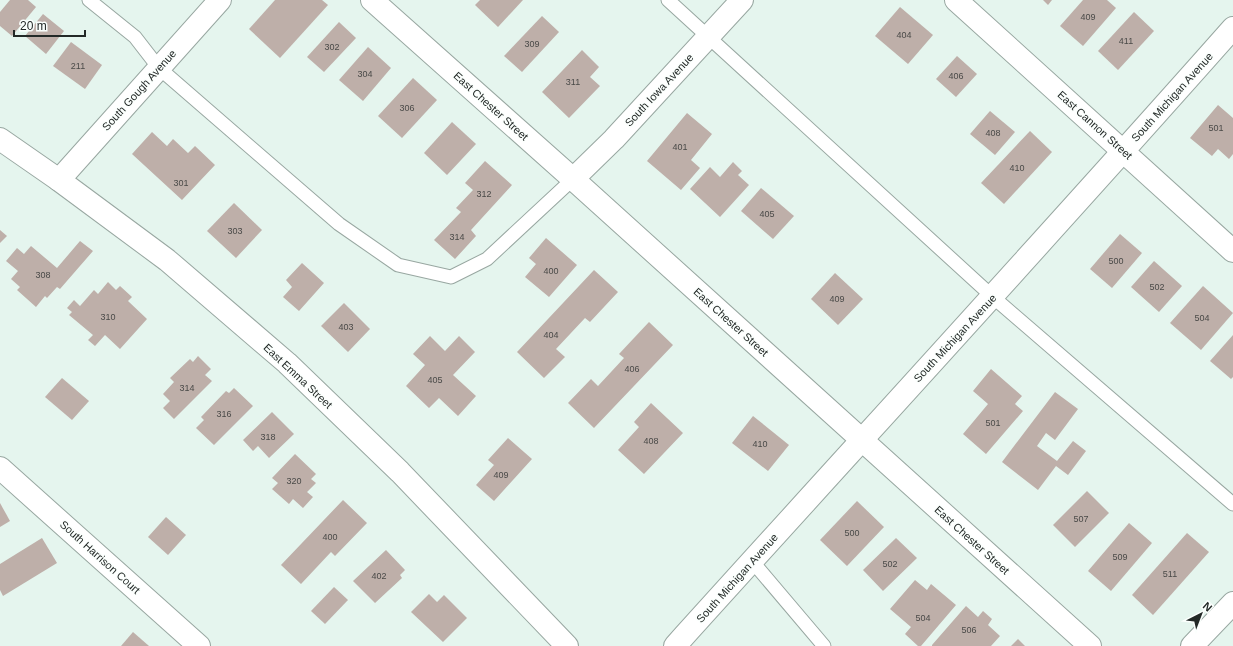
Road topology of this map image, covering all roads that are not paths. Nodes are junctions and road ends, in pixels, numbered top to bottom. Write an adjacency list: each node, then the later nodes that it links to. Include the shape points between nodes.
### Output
1 (89, 0): 9 (lane, via 135,37)
2 (220, 0): 9 (street, South Gough Avenue)
3 (372, 0): 12 (street, East Chester Street)
4 (668, 0): 8 (lane)
5 (742, 0): 8 (street, South Iowa Avenue)
6 (956, 0): 11 (street, East Cannon Street)
7 (1233, 28): 11 (street, South Michigan Avenue)
8 (708, 37): 12 (street, South Iowa Avenue, via 614,139); 15 (lane)
9 (159, 68): 12 (lane, via 339,224 398,265 451,276 487,259); 13 (street, South Gough Avenue)
10 (0, 139): 13 (street, East Emma Street)
11 (1124, 152): 14 (street, East Cannon Street); 15 (street, South Michigan Avenue)
12 (573, 179): 16 (street, East Chester Street)
13 (59, 180): 22 (street, East Emma Street, via 167,260 287,363 400,472)
14 (1233, 251)
15 (993, 297): 16 (street, South Michigan Avenue); 18 (lane)
16 (861, 440): 19 (street, South Michigan Avenue); 25 (street, East Chester Street)
17 (0, 468): 21 (street, South Harrison Court)
18 (1233, 504)
19 (752, 561): 23 (street, South Michigan Avenue); 24 (lane)
20 (1233, 603): 26 (street)
21 (199, 646)
22 (566, 646)
23 (675, 646)
24 (824, 646)
25 (1090, 646)
26 (1192, 646)

